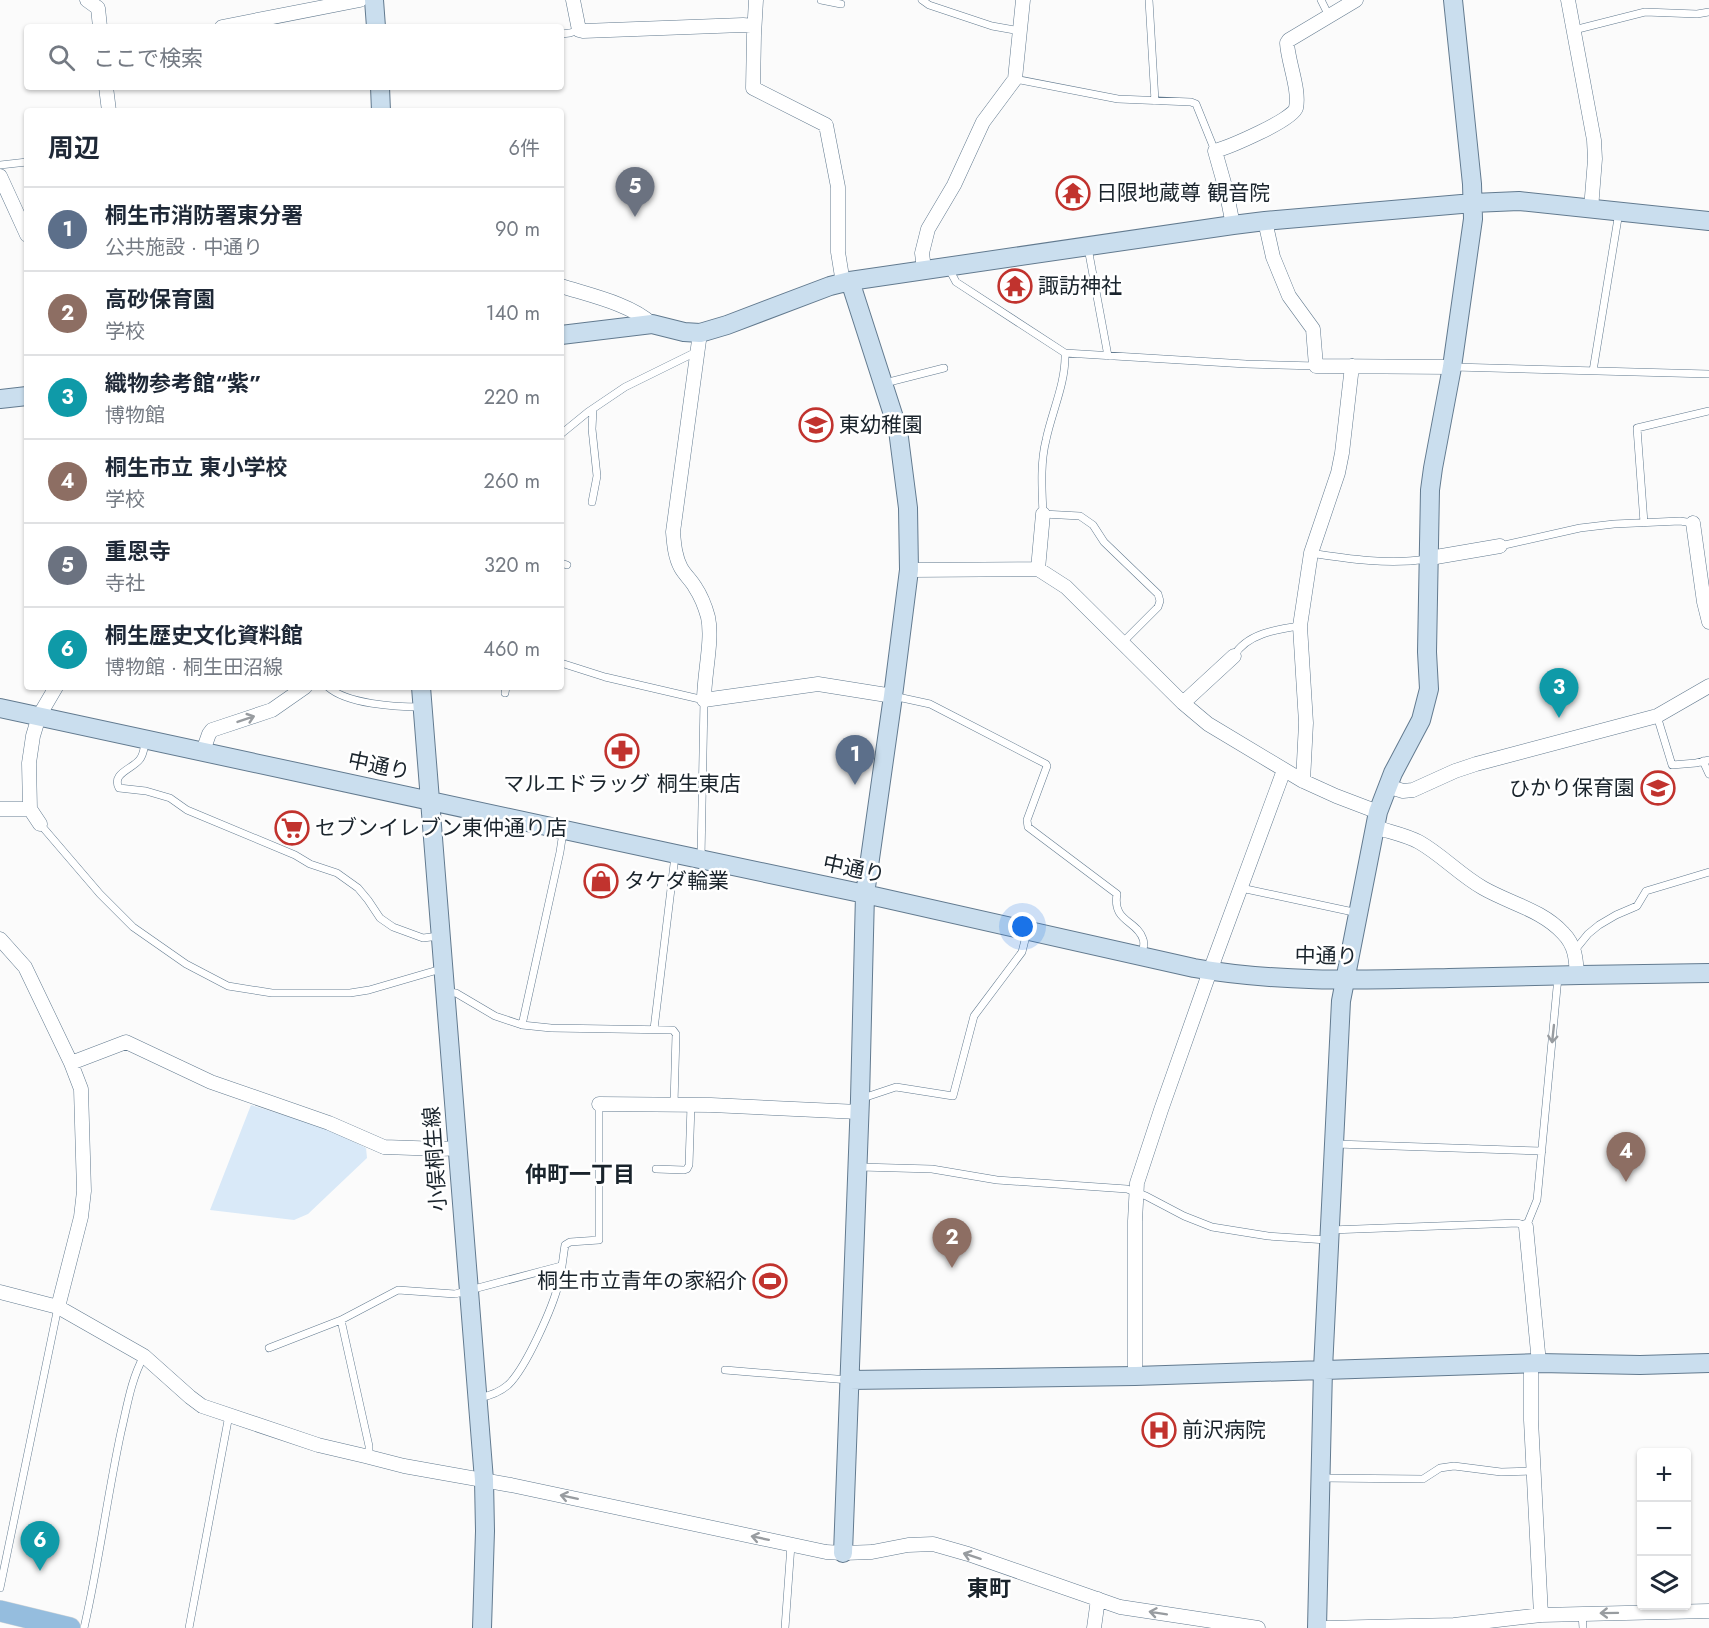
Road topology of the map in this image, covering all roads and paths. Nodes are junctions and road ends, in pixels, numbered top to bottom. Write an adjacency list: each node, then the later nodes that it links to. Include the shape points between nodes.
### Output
1 (87, 0): 17 (street, via 98,8)
2 (360, 0): 18 (street)
3 (374, 0): 19 (street)
4 (573, 0): 21 (street)
5 (756, 0): 20 (street)
6 (821, 0): 14 (lane)
7 (922, 0): 23 (lane, via 992,26)
8 (1023, 0): 23 (street)
9 (1149, 0): 28 (lane)
10 (1321, 0): 16 (lane)
11 (1356, 0): 16 (street)
12 (1453, 0): 35 (street)
13 (1568, 0): 22 (street)
14 (841, 4)
15 (1709, 12): 22 (lane, via 1645,12)
16 (1329, 17): 31 (street, via 1287,43 1295,112)
17 (100, 24)
18 (237, 24)
19 (376, 24)
20 (754, 26): 21 (street); 45 (street, via 753,88 826,125 838,187 838,252)
21 (579, 30): 24 (lane)
22 (1574, 30): 36 (street, via 1594,140)
23 (1020, 31): 25 (street)
24 (564, 34)
25 (1015, 80): 28 (lane, via 1118,99); 44 (street, via 983,122 954,185 928,229 922,253)
26 (106, 90): 29 (street)
27 (380, 90): 30 (street)
28 (1155, 101): 31 (lane, via 1196,104)
29 (109, 108)
30 (381, 108)
31 (1215, 151): 40 (street)
32 (24, 162): 33 (lane)
33 (0, 165)
34 (0, 176): 41 (street)
35 (1473, 203): 36 (street, via 1519,201); 38 (street); 55 (street)
36 (1591, 209): 37 (street)
37 (1619, 212): 39 (street); 57 (lane)
38 (1265, 221): 40 (street); 53 (street, via 1273,257 1289,296 1313,329)
39 (1709, 221)
40 (1233, 225): 42 (street)
41 (24, 229)
42 (1087, 246): 43 (street); 52 (lane)
43 (948, 266): 44 (street); 51 (lane, via 956,282)
44 (924, 269): 45 (street)
45 (847, 282): 48 (street); 59 (street)
46 (564, 287): 47 (street, via 632,309)
47 (652, 324): 48 (street); 49 (street)
48 (700, 333): 50 (street)
49 (564, 335)
50 (696, 352): 62 (lane, via 625,387); 86 (street, via 673,532 681,567 696,588 708,619)
51 (1065, 353): 52 (lane); 66 (lane, via 1064,374 1045,441)
52 (1108, 356): 53 (lane)
53 (1316, 366): 54 (street)
54 (1352, 366): 55 (street); 70 (street, via 1338,472)
55 (1452, 367): 57 (lane); 71 (street, via 1430,490)
56 (944, 368): 59 (lane)
57 (1593, 370): 58 (lane)
58 (1709, 374)
59 (883, 384): 73 (street, via 898,430 908,508)
60 (24, 396): 61 (street)
61 (0, 399)
62 (593, 409): 64 (lane); 65 (lane, via 597,476)
63 (1709, 411): 67 (lane, via 1637,428)
64 (564, 432)
65 (592, 502)
66 (1043, 514): 72 (street); 77 (lane, via 1080,516 1093,525 1104,542 1158,594 1158,607)
67 (1644, 522): 68 (lane); 69 (lane, via 1562,531)
68 (1693, 523): 74 (street)
69 (1500, 546): 71 (street)
70 (1311, 553): 71 (lane, via 1371,560); 76 (street)
71 (1430, 558): 98 (street, via 1429,688 1421,720)
72 (1038, 569): 73 (street); 77 (street, via 1066,587)
73 (909, 570): 85 (street)
74 (1707, 601): 75 (street)
75 (1709, 622)
76 (1300, 626): 78 (lane, via 1255,637); 97 (street, via 1306,723)
77 (1123, 642): 87 (street)
78 (1234, 656): 87 (street)
79 (564, 664): 86 (lane)
80 (1709, 687): 91 (street)
81 (54, 690): 90 (street)
82 (301, 690): 93 (street, one-way to 82, via 212,730 272,710)
83 (332, 690): 88 (lane, via 345,698)
84 (422, 690): 88 (street, 小俣桐生線)
85 (893, 696): 86 (street, via 818,684); 109 (street); 115 (lane, via 930,704 1046,764 1028,827 1117,894 1120,916 1144,941)
86 (704, 700): 106 (lane)
87 (1183, 703): 95 (street, via 1208,724)
88 (423, 707): 99 (street, 小俣桐生線)
89 (0, 708): 90 (street, 中通り)
90 (39, 716): 92 (street, 中通り); 101 (street, via 29,763)
91 (1657, 716): 94 (lane, via 1672,765); 98 (street, via 1476,764 1413,790)
92 (146, 740): 93 (street, 中通り); 112 (lane, via 138,761 117,779 119,788 170,798 187,810 337,873 357,888 374,912 393,927 423,938)
93 (203, 751): 99 (street, 中通り)
94 (1706, 760): 96 (lane)
95 (1284, 770): 97 (street); 108 (street)
96 (1709, 774)
97 (1303, 781): 102 (street)
98 (1388, 786): 102 (street)
99 (431, 801): 104 (street, 中通り); 112 (street, 小俣桐生線)
100 (0, 809): 101 (street)
101 (30, 809): 103 (street)
102 (1377, 819): 110 (street); 114 (street, via 1419,842 1481,887 1550,921)
103 (40, 824): 116 (lane, via 133,927 186,964 228,986 272,993 350,993)
104 (564, 830): 105 (street, 中通り); 123 (lane)
105 (676, 854): 106 (street, 中通り); 124 (lane)
106 (701, 859): 109 (street, 中通り)
107 (1709, 872): 114 (lane, via 1646,891 1637,906 1599,925)
108 (1240, 888): 110 (lane); 117 (street)
109 (865, 894): 111 (street, 中通り); 129 (street)
110 (1358, 914): 121 (street)
111 (1028, 930): 115 (street, 中通り); 129 (lane, via 1022,952 974,1016 953,1096 896,1087)
112 (441, 936): 116 (street, 小俣桐生線)
113 (0, 939): 125 (street, via 25,967)
114 (1575, 950): 120 (street)
115 (1142, 956): 117 (street, 中通り)
116 (443, 969): 122 (street, 小俣桐生線)
117 (1210, 971): 121 (street, 中通り); 135 (street)
118 (1709, 973): 120 (street, 中通り)
119 (1558, 975): 120 (street, 中通り); 121 (street, 中通り); 132 (lane, one-way to 132)
120 (1577, 975)
121 (1345, 980): 130 (street)
122 (446, 992): 123 (lane, via 456,993 495,1017); 131 (street, 小俣桐生線)
123 (522, 1025): 124 (lane)
124 (654, 1029): 127 (lane, via 673,1030 676,1034)
125 (71, 1063): 131 (street, via 126,1042 211,1082 329,1123 384,1147); 141 (street, via 81,1089 84,1191)
126 (599, 1104): 127 (street); 138 (lane, via 599,1240 565,1245)
127 (674, 1104): 128 (street)
128 (691, 1105): 129 (street); 134 (lane, via 687,1169)
129 (860, 1106): 133 (street)
130 (1334, 1144): 132 (lane); 137 (street)
131 (457, 1148): 139 (street, 小俣桐生線)
132 (1542, 1151): 136 (lane, via 1537,1200)
133 (857, 1167): 135 (lane, via 932,1168 997,1180); 150 (street)
134 (656, 1169)
135 (1136, 1192): 137 (lane, via 1212,1227 1268,1236); 149 (street)
136 (1526, 1227): 137 (lane, via 1518,1223); 145 (street)
137 (1330, 1235): 147 (street)
138 (561, 1266): 139 (lane); 151 (lane, via 548,1312 519,1371 507,1385)
139 (468, 1291): 142 (lane, via 455,1294 398,1290); 151 (street, 小俣桐生線)
140 (0, 1292): 141 (street)
141 (58, 1307): 144 (street); 159 (lane)
142 (341, 1320): 143 (lane); 153 (lane)
143 (269, 1348)
144 (144, 1356): 152 (street, via 196,1402); 166 (lane, via 130,1394)
145 (1535, 1363): 146 (street); 147 (street); 154 (street, via 1531,1420)
146 (1709, 1363)
147 (1323, 1369): 149 (street); 155 (street)
148 (725, 1370): 150 (lane)
149 (1135, 1376): 150 (street)
150 (849, 1380): 158 (street)
151 (477, 1399): 156 (street, 小俣桐生線)
152 (229, 1415): 153 (street, via 318,1445); 167 (lane)
153 (369, 1457): 156 (street)
154 (1534, 1471): 155 (lane, via 1501,1472 1454,1466 1440,1468 1423,1479); 163 (street)
155 (1321, 1478): 172 (street)
156 (484, 1480): 157 (street, one-way to 156); 168 (street, 小俣桐生線)
157 (791, 1545): 158 (street); 169 (lane)
158 (843, 1553): 160 (street, one-way to 158, via 933,1544)
159 (0, 1588)
160 (1098, 1599): 170 (street); 171 (street, one-way to 160, via 1120,1607)
161 (0, 1611): 165 (main road)
162 (1709, 1611): 164 (street, one-way to 164)
163 (1542, 1615): 164 (street); 173 (street, via 1454,1625)
164 (1582, 1621)
165 (70, 1628)
166 (84, 1628)
167 (189, 1628)
168 (482, 1628)
169 (785, 1628)
170 (1094, 1628)
171 (1258, 1628)
172 (1317, 1628)
173 (1325, 1628)

